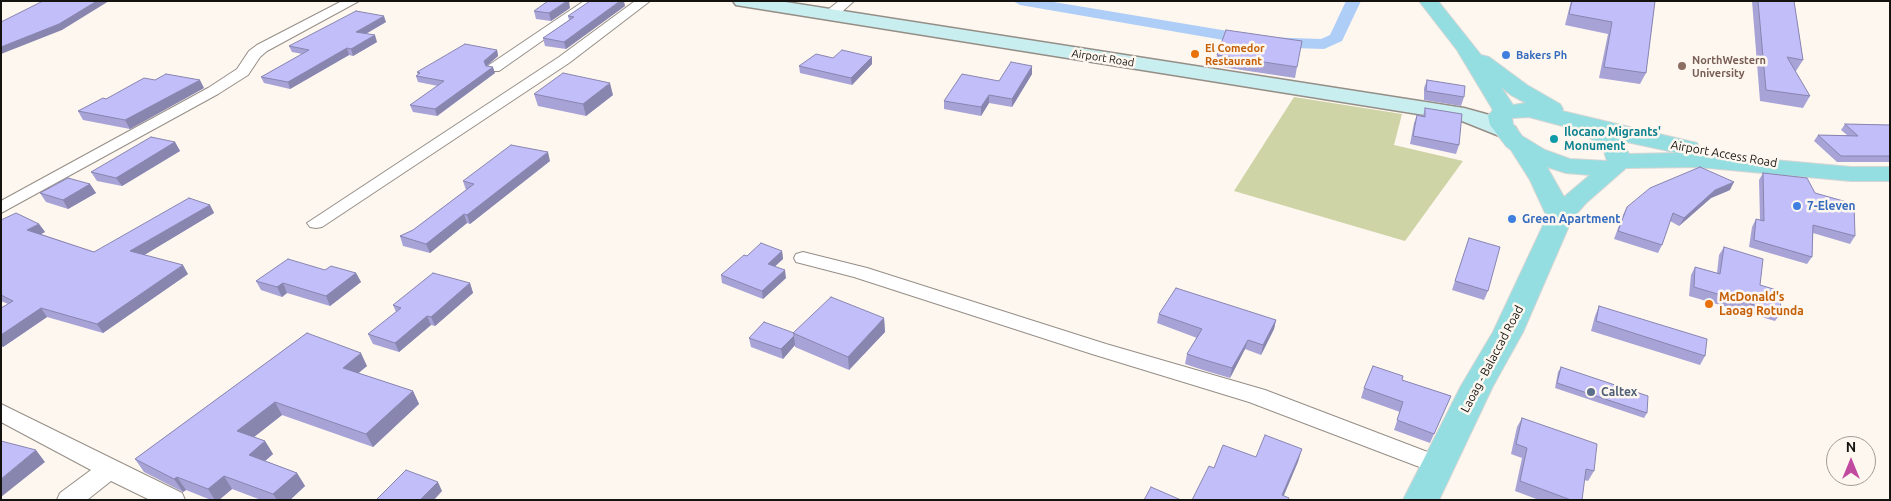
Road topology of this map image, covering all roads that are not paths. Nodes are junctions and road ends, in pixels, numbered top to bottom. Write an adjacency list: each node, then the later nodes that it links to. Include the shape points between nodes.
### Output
1 (353, 1): 15 (street, via 262,48 254,54 243,72 213,92)
2 (593, 1): 9 (street)
3 (644, 1): 17 (street, via 564,60)
4 (742, 1): 7 (main road, Airport Road)
5 (848, 1): 7 (street)
6 (1428, 1): 8 (main road)
7 (830, 15): 11 (main road, Airport Road, via 1464,115)
8 (1466, 48): 10 (main road, via 1519,90); 11 (main road)
9 (494, 68)
10 (1575, 122): 11 (main road, via 1540,111); 12 (main road, via 1606,138 1614,146); 13 (main road, Airport Access Road, via 1680,146)
11 (1508, 126): 12 (main road, Airport Access Road, via 1543,158 1566,166); 16 (main road, via 1544,180)
12 (1616, 165): 13 (main road, Airport Access Road, via 1697,160); 16 (main road, Laoag - Balaccad Road)
13 (1807, 169): 14 (main road, Airport Access Road)
14 (1890, 174)
15 (1, 208)
16 (1560, 217): 20 (main road, Laoag - Balaccad Road, via 1508,332)
17 (316, 224)
18 (803, 258): 20 (street, via 860,272 1258,396)
19 (1, 412): 21 (street)
20 (1438, 464): 24 (main road, Laoag - Balaccad Road)
21 (109, 469): 22 (street); 23 (street)
22 (69, 500)
23 (174, 500)
24 (1421, 500)

